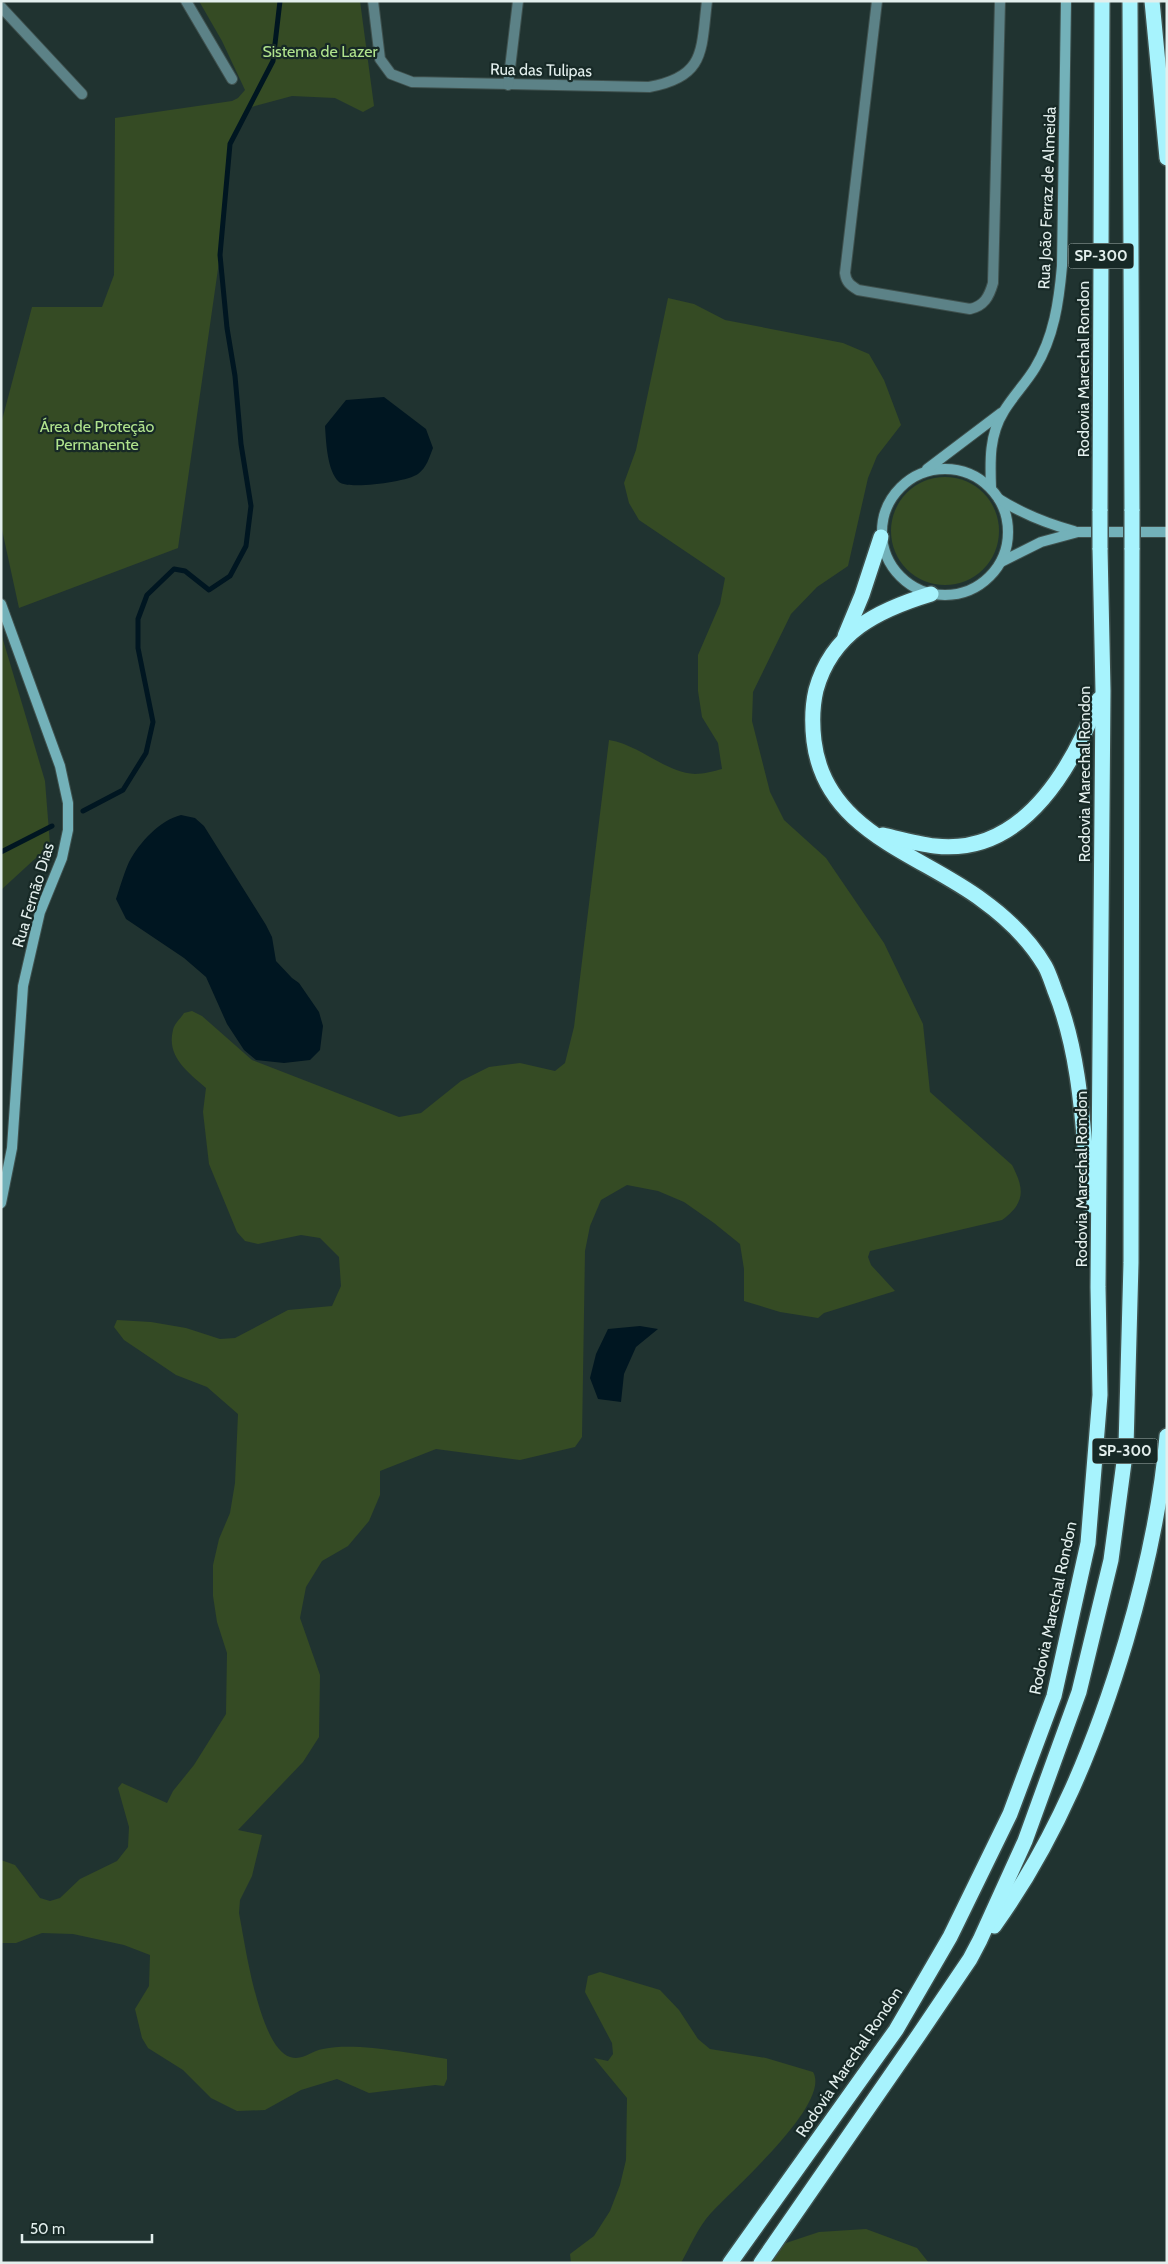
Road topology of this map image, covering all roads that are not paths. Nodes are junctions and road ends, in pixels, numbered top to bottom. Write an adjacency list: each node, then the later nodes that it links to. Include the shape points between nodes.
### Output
1 (186, 1): 12 (street)
2 (373, 1): 13 (street, Rua das Tulipas, via 380,59 391,74 412,82)
3 (518, 1): 13 (street)
4 (707, 1): 13 (street, Rua das Tulipas, via 700,53 688,73 671,83 649,87)
5 (877, 1): 6 (street, via 846,279 858,290 970,309 979,307 989,297 993,284)
6 (1000, 1)
7 (1066, 1): 16 (main road, Rua João Ferraz de Almeida, via 1059,299 1051,334 1035,368)
8 (1102, 1): 27 (highway, Rodovia Marechal Rondon / SP-300, bridge)
9 (1130, 1): 32 (highway, SP-300, bridge, via 1131,1263 1126,1447 1110,1560 1079,1692 1025,1841)
10 (1152, 1): 15 (highway)
11 (1, 7): 14 (street)
12 (232, 79)
13 (508, 85)
14 (82, 94)
15 (1167, 158)
16 (1004, 411): 17 (main road, Rua João Ferraz de Almeida); 18 (main road, Rua João Ferraz de Almeida, via 990,448)
17 (924, 472): 18 (main road, via 942,468 960,470); 22 (main road, via 905,482 891,497 882,516)
18 (991, 488): 19 (main road)
19 (999, 499): 20 (main road, via 1016,510); 23 (main road, via 1006,514 1008,530)
20 (1078, 532): 21 (main road); 23 (main road, via 1041,542)
21 (1167, 532)
22 (881, 536): 24 (main road, via 885,556 896,574 912,587); 26 (highway)
23 (1001, 562): 24 (main road, via 979,586 948,595)
24 (932, 594): 26 (highway, via 870,618)
25 (2, 608): 29 (main road, Rua Fernão Dias, via 60,766 68,803 68,830 62,858 40,912 23,986 12,1148)
26 (844, 638): 28 (highway, via 821,673 812,724 822,773 831,792 844,810)
27 (1102, 691): 28 (highway, via 1076,754 1033,810 1007,831 985,842 936,847); 30 (highway, Rodovia Marechal Rondon / SP-300)
28 (870, 832): 30 (highway, via 982,899 1014,925 1045,966 1063,1010 1075,1061)
29 (1, 1203)
30 (1098, 1287): 33 (highway, Rodovia Marechal Rondon / SP-300, via 1100,1395 1088,1543 1051,1705 1010,1814 950,1937 896,2030)
31 (1167, 1436): 32 (highway, via 1151,1548 1098,1728 1057,1822 1015,1896)
32 (970, 1959): 34 (highway, SP-300)
33 (730, 2263)
34 (761, 2263)

